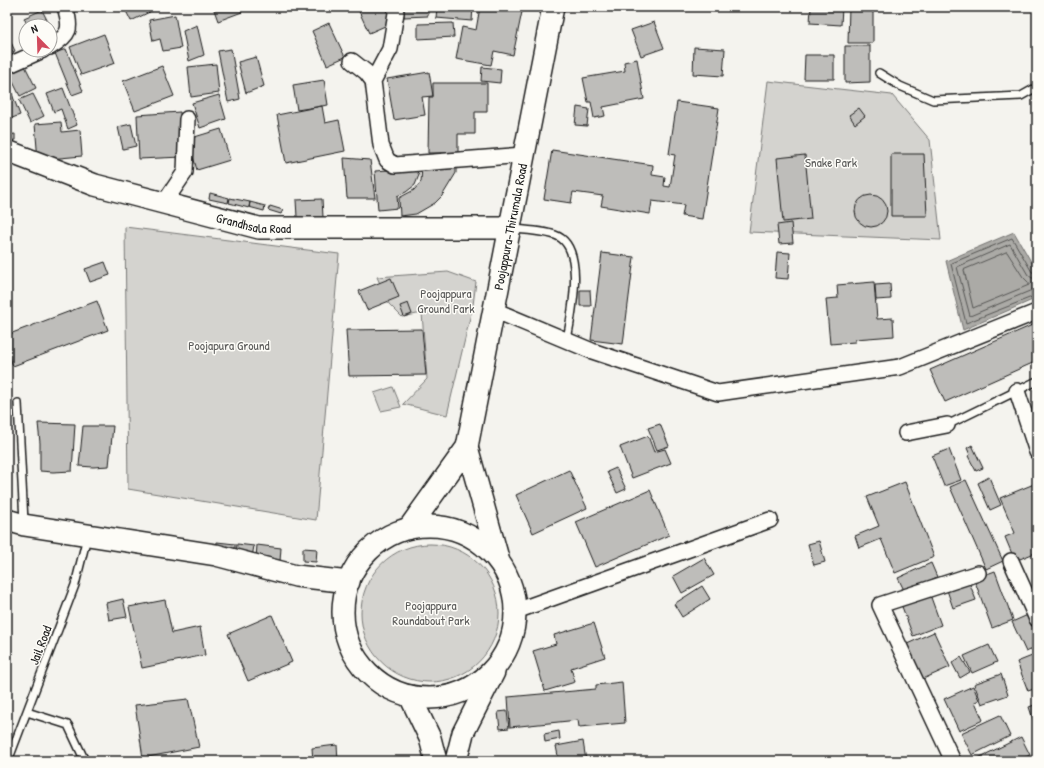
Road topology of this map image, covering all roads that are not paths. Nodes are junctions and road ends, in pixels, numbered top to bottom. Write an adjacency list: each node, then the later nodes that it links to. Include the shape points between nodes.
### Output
1 (65, 7): 4 (street, via 69,29)
2 (395, 7): 9 (street, via 390,49)
3 (553, 7): 13 (main road, Poojappura-Thirumala Road)
4 (58, 42)
5 (25, 58): 7 (street)
6 (352, 61): 9 (street, via 366,72)
7 (7, 66)
8 (879, 73): 10 (lane, via 900,86 933,100 1021,96)
9 (373, 82): 13 (street, via 381,144 387,160 395,165)
10 (1037, 87)
11 (187, 118): 14 (street, via 185,172)
12 (7, 151): 14 (main road, Grandhsala Road, via 95,185)
13 (524, 155): 15 (main road, Poojappura-Thirumala Road)
14 (164, 203): 15 (main road, Grandhsala Road, via 259,228)
15 (510, 228): 16 (main road, Poojappura-Thirumala Road); 18 (lane, via 555,235 566,243 573,257 574,288)
16 (494, 310): 18 (street); 24 (main road, Poojappura-Thirumala Road)
17 (1034, 313): 18 (street, via 900,367 718,393 592,351)
18 (567, 340)
19 (1037, 381): 20 (lane)
20 (1017, 391): 22 (lane); 25 (street)
21 (18, 403): 27 (lane)
22 (947, 425): 23 (street)
23 (906, 433)
24 (467, 447): 28 (main road); 30 (main road)
25 (1037, 452)
26 (770, 520): 34 (street)
27 (15, 522): 29 (main road)
28 (409, 528): 30 (main road, via 434,525 458,530 480,542); 33 (main road, via 385,538 364,555)
29 (87, 535): 33 (main road, via 216,555 296,576); 38 (lane, Jail Road, via 75,586)
30 (498, 559): 34 (main road, via 511,583)
31 (1011, 561): 35 (street)
32 (978, 573): 43 (street, via 880,605)
33 (349, 582): 37 (main road, via 343,602 344,627 352,651 367,671 386,686)
34 (516, 611): 36 (main road, via 512,638)
35 (1037, 619)
36 (499, 663): 37 (main road, via 481,680 459,692 435,698); 42 (main road, via 463,733)
37 (410, 696): 41 (main road, via 430,738)
38 (27, 712): 39 (lane, Jail Road); 40 (lane, via 68,725)
39 (8, 761)
40 (85, 761)
41 (436, 761)
42 (456, 761)
43 (953, 761)

